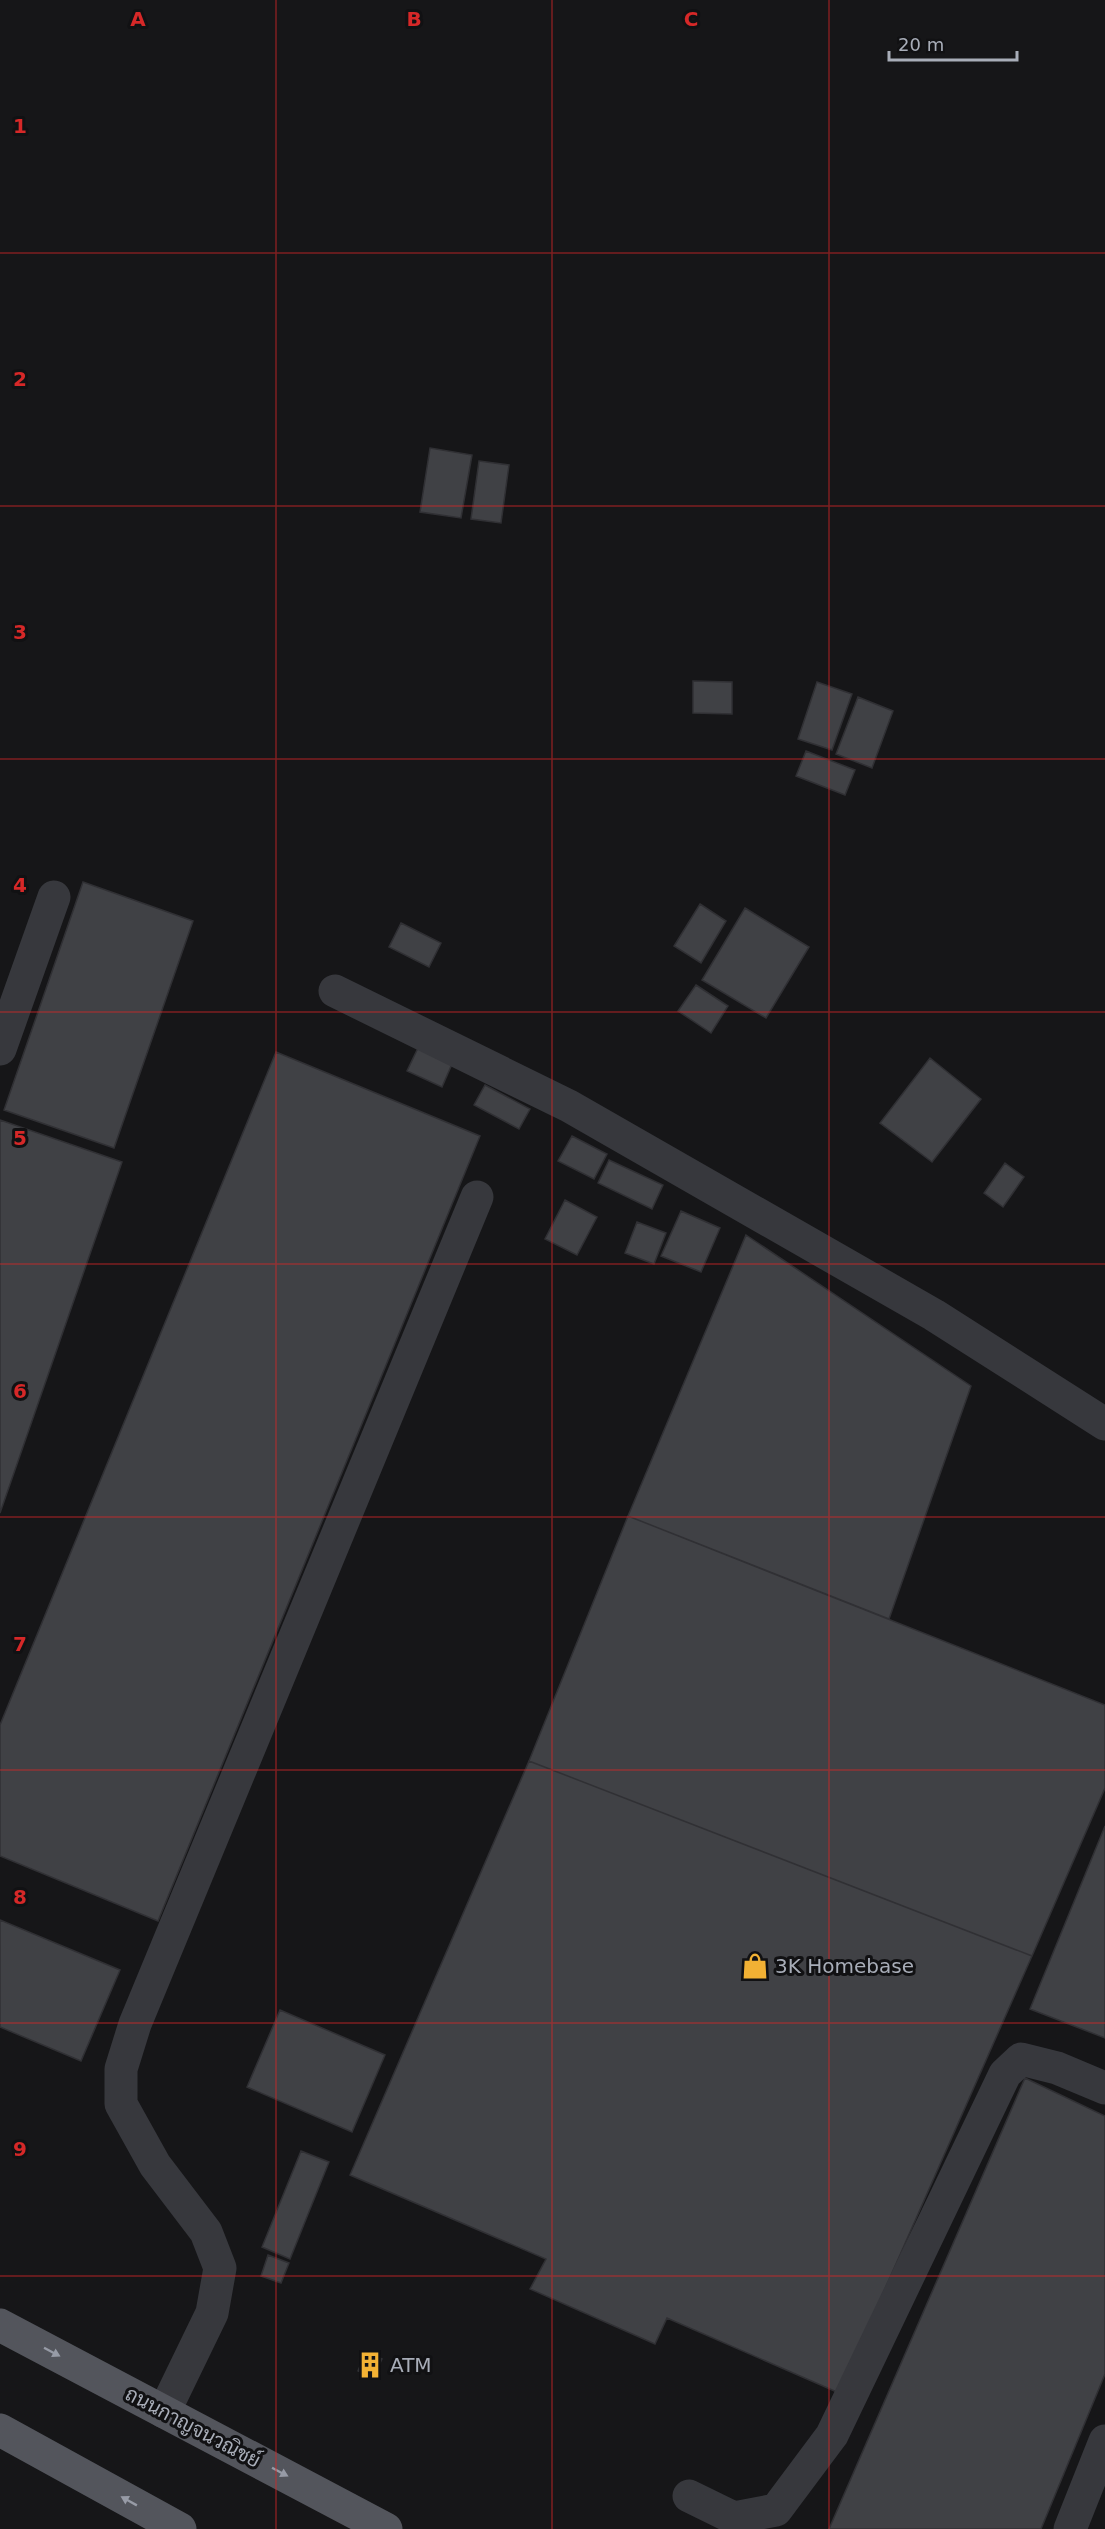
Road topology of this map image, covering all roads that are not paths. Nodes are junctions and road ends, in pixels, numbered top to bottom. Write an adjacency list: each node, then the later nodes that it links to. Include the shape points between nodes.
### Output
1 (54, 897): 3 (street)
2 (335, 991): 5 (street, via 569,1106 934,1316)
3 (0, 1049)
4 (477, 1197): 8 (street, via 135,2024 121,2069 121,2104 155,2165 206,2232 220,2268 212,2313)
5 (1105, 1424)
6 (1105, 2088): 11 (street, via 1057,2068 1021,2059 1005,2074 832,2435 776,2510 734,2518)
7 (0, 2325): 8 (main road, ถนนกาญจนวณิชย์, one-way to 8)
8 (164, 2412): 13 (main road, ถนนกาญจนวณิชย์, one-way to 13)
9 (0, 2430): 12 (main road, one-way to 9)
10 (1105, 2441): 14 (street)
11 (688, 2496)
12 (180, 2529)
13 (386, 2529)
14 (1070, 2529)

